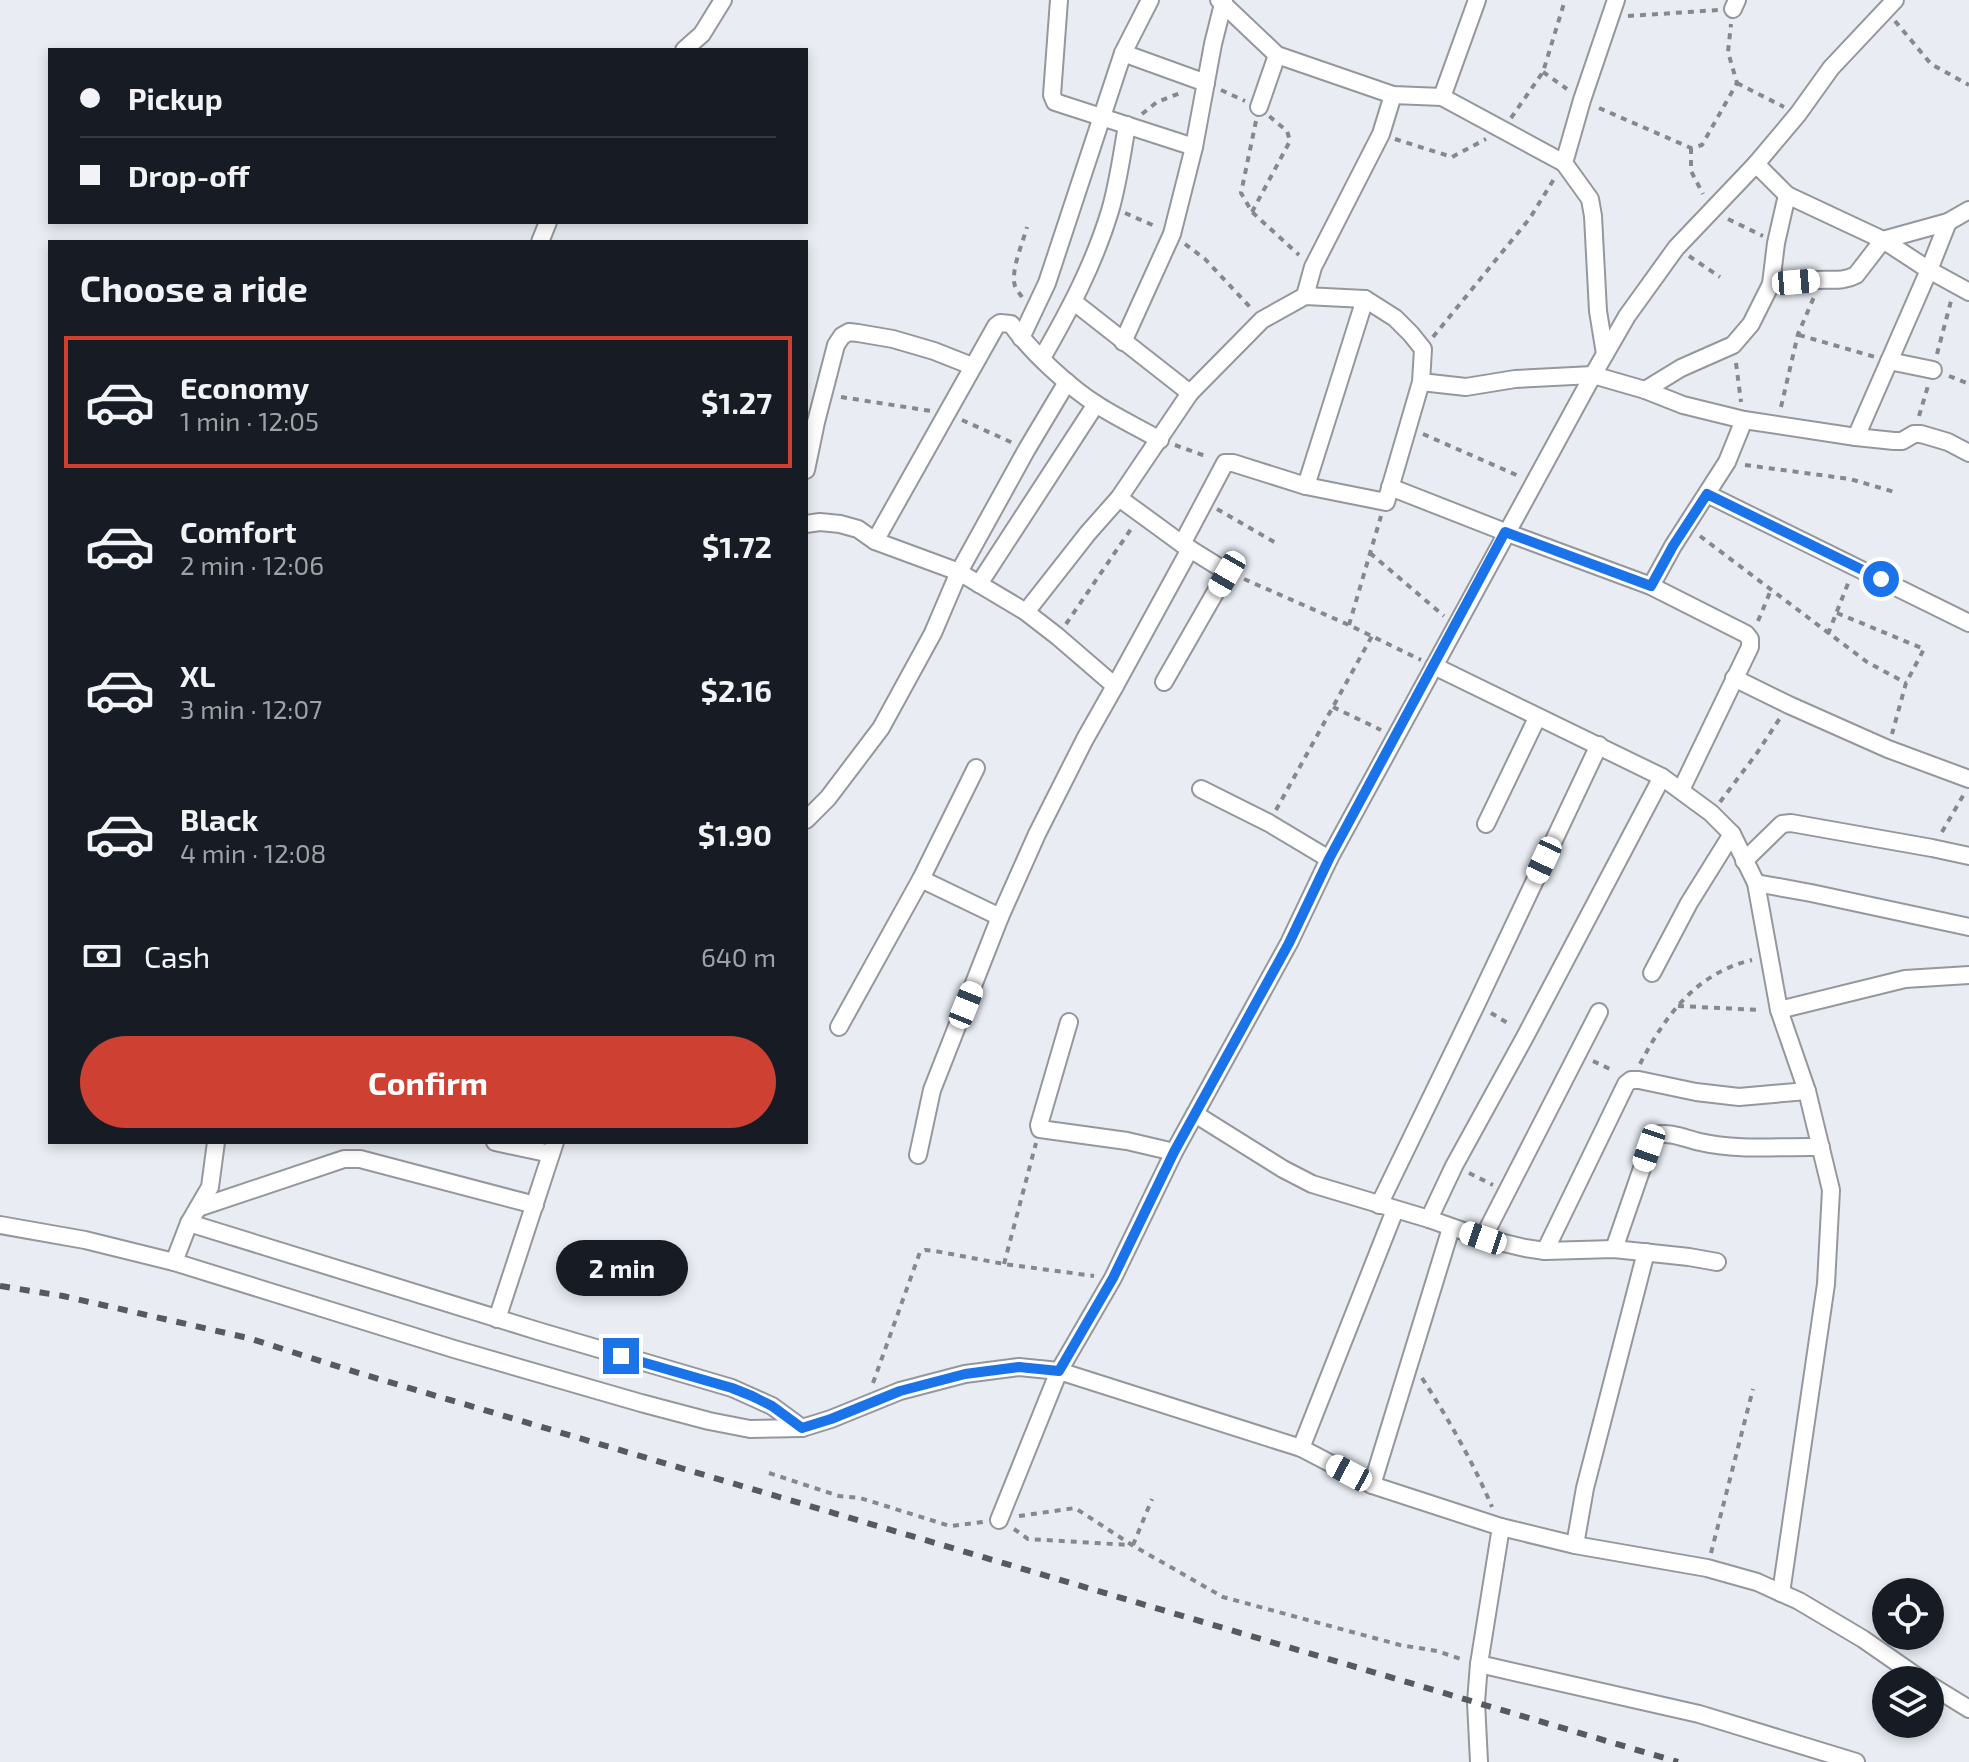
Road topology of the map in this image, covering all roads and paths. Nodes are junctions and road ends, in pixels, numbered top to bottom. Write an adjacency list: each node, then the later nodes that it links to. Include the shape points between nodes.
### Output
1 (723, 0): 11 (street)
2 (1059, 0): 23 (street, via 1053,99)
3 (1150, 0): 12 (street)
4 (1477, 0): 19 (street)
5 (1565, 0): 14 (path)
6 (1616, 0): 10 (street)
7 (1222, 1): 13 (street); 15 (street)
8 (1735, 5): 10 (path); 16 (path, via 1728,52)
9 (1891, 5): 17 (path, via 1931,64); 22 (street, via 1831,68)
10 (1610, 18): 20 (street)
11 (686, 48)
12 (1123, 53): 15 (street); 23 (street)
13 (1277, 55): 18 (street); 21 (street)
14 (1543, 72): 20 (path); 25 (path)
15 (1206, 83): 21 (path); 24 (path, via 1157,102); 27 (street)
16 (1737, 83): 22 (path); 28 (path, via 1702,145)
17 (1969, 85)
18 (1393, 95): 19 (street); 26 (street)
19 (1442, 97): 25 (street)
20 (1582, 100): 28 (path); 29 (street)
21 (1259, 107): 34 (path, via 1241,193); 34 (path, via 1287,131 1290,141)
22 (1798, 114): 30 (street)
23 (1101, 116): 24 (street); 50 (street, via 1064,238)
24 (1127, 125): 27 (street); 32 (street)
25 (1503, 130): 26 (path, via 1452,157); 29 (street)
26 (1381, 134): 41 (street)
27 (1194, 147): 37 (street)
28 (1691, 148): 33 (path, via 1691,171)
29 (1564, 163): 56 (path, via 1530,218); 57 (street, via 1590,199)
30 (1756, 164): 31 (street); 33 (street)
31 (1787, 195): 38 (street); 39 (street)
32 (1111, 207): 37 (path); 49 (street)
33 (1710, 210): 39 (path); 40 (street)
34 (1252, 212): 41 (path)
35 (1961, 218): 38 (street); 42 (street)
36 (1027, 227): 50 (path, via 1013,280)
37 (1172, 234): 51 (path, via 1205,259); 54 (street)
38 (1883, 240): 42 (street); 44 (street, via 1856,275)
39 (1776, 243): 45 (street)
40 (1676, 248): 43 (path); 57 (street)
41 (1313, 267): 47 (street)
42 (1929, 270): 46 (street); 59 (street)
43 (1720, 277)
44 (1821, 280): 45 (street); 52 (path)
45 (1771, 284): 55 (street, via 1751,324)
46 (1962, 288): 61 (path)
47 (1305, 296): 48 (street); 51 (street)
48 (1365, 299): 56 (street, via 1395,318); 82 (street)
49 (1074, 302): 54 (street); 58 (street)
50 (1034, 312): 53 (street)
51 (1262, 320): 66 (street)
52 (1798, 334): 59 (path); 71 (path)
53 (1021, 338): 58 (street); 60 (street, via 1011,324 1000,323)
54 (1123, 342): 66 (street)
55 (1733, 345): 65 (street); 70 (path)
56 (1423, 349): 64 (street)
57 (1605, 354): 62 (street)
58 (1042, 358): 63 (street)
59 (1889, 361): 61 (street); 74 (street)
60 (972, 366): 67 (street, via 907,343 849,332 836,345); 69 (street)
61 (1933, 370): 73 (path)
62 (1593, 375): 64 (street, via 1466,387); 65 (street); 81 (street)
63 (1067, 382): 68 (street); 76 (street)
64 (1421, 382): 72 (street)
65 (1645, 390): 70 (street)
66 (1190, 393): 75 (street)
67 (823, 394): 69 (path); 78 (street)
68 (1096, 404): 75 (street); 99 (street)
69 (947, 413): 76 (path); 92 (street)
70 (1744, 420): 71 (street); 79 (street)
71 (1777, 425): 74 (street)
72 (1407, 427): 81 (path); 84 (street)
73 (1914, 434): 74 (street, via 1902,441); 77 (street)
74 (1856, 437)
75 (1160, 440): 80 (path); 86 (street)
76 (1027, 449): 97 (street)
77 (1969, 453)
78 (808, 461)
79 (1727, 462): 83 (path, via 1850,479); 85 (street)
80 (1225, 463): 82 (street); 87 (street)
81 (1534, 483): 91 (street)
82 (1306, 486): 84 (street)
83 (1898, 493)
84 (1388, 494): 91 (street); 95 (path)
85 (1707, 494): 90 (street); 96 (street)
86 (1119, 498): 88 (street); 102 (street)
87 (1205, 502): 93 (path); 94 (street)
88 (1141, 514): 94 (street); 108 (path)
89 (808, 524): 92 (street, via 840,524)
90 (1686, 526): 100 (street); 101 (path)
91 (1505, 532): 100 (street); 106 (street)
92 (875, 541): 97 (street)
93 (1276, 543)
94 (1186, 546): 98 (street); 115 (street)
95 (1370, 553): 105 (path); 106 (path)
96 (1855, 566): 103 (path); 104 (street)
97 (959, 572): 99 (street); 129 (street, via 933,633 881,728)
98 (1227, 572): 105 (path); 113 (street)
99 (979, 584): 102 (street)
100 (1651, 586): 110 (street)
101 (1771, 590): 107 (path); 110 (path)
102 (1026, 612): 108 (street)
103 (1837, 613): 107 (path); 114 (path, via 1924,649)
104 (1969, 623)
105 (1349, 625): 109 (path)
106 (1456, 626): 111 (street)
107 (1828, 634): 114 (path)
108 (1057, 636): 115 (street)
109 (1372, 636): 111 (path); 117 (path)
110 (1750, 639): 112 (street)
111 (1434, 666): 118 (street); 119 (street)
112 (1734, 678): 116 (street); 127 (street)
113 (1164, 682)
114 (1906, 683): 121 (path)
115 (1115, 686): 139 (street)
116 (1789, 705): 121 (street); 128 (path)
117 (1333, 707): 119 (path); 130 (path)
118 (1537, 718): 120 (street); 131 (street)
119 (1395, 737): 135 (street)
120 (1599, 745): 123 (street); 144 (street)
121 (1888, 749): 124 (street)
122 (976, 768): 137 (street)
123 (1662, 777): 127 (street); 150 (street)
124 (1969, 779)
125 (1969, 785): 133 (path)
126 (1201, 789): 130 (street)
127 (1681, 790): 128 (street)
128 (1711, 813): 132 (street)
129 (808, 818)
130 (1269, 823): 135 (street)
131 (1486, 824)
132 (1732, 834): 136 (street); 142 (street)
133 (1932, 848): 134 (street); 136 (street, via 1791,823 1782,824)
134 (1969, 856)
135 (1329, 859): 155 (street)
136 (1744, 861): 138 (street)
137 (921, 879): 139 (street); 149 (street)
138 (1756, 883): 140 (street); 141 (street)
139 (1000, 917): 162 (street, via 932,1090)
140 (1969, 927)
141 (1768, 956): 145 (path, via 1734,964); 146 (street)
142 (1652, 973)
143 (1969, 975): 146 (street, via 1905,979)
144 (1477, 1003): 150 (path); 166 (street)
145 (1676, 1006): 146 (path); 151 (path)
146 (1779, 1010): 154 (street)
147 (1599, 1012): 152 (street)
148 (1069, 1022): 156 (street)
149 (839, 1027)
150 (1526, 1035): 163 (street)
151 (1648, 1049)
152 (1577, 1053): 153 (path); 164 (street)
153 (1631, 1080): 154 (street, via 1739,1097); 173 (street)
154 (1807, 1091): 159 (street)
155 (1195, 1114): 161 (street); 166 (street, via 1312,1184)
156 (1040, 1129): 161 (street); 177 (path)
157 (216, 1144): 167 (street, via 210,1187)
158 (514, 1144): 160 (street)
159 (1821, 1147): 172 (street, via 1724,1146 1656,1135); 194 (street, via 1831,1190 1826,1284)
160 (553, 1148): 165 (street)
161 (1174, 1152): 178 (street)
162 (918, 1155)
163 (1454, 1166): 164 (path); 168 (street)
164 (1506, 1192): 171 (street)
165 (535, 1205): 167 (street, via 344,1159); 179 (street)
166 (1387, 1207): 168 (street); 185 (street)
167 (194, 1216): 175 (street); 179 (street)
168 (1429, 1219): 170 (street)
169 (0, 1225): 175 (street)
170 (1451, 1228): 171 (street); 180 (street)
171 (1483, 1238): 173 (street)
172 (1614, 1249): 173 (street); 174 (street)
173 (1545, 1251)
174 (1646, 1252): 176 (street); 192 (street)
175 (174, 1262): 184 (street, via 655,1407 750,1429)
176 (1717, 1262)
177 (1004, 1264): 178 (path); 183 (path, via 920,1252)
178 (1113, 1278): 181 (street)
179 (497, 1319): 184 (street, via 732,1388 772,1406)
180 (1410, 1360): 187 (street); 190 (path, via 1475,1467)
181 (1059, 1371): 183 (street, via 1019,1367 965,1374); 185 (street); 189 (street)
182 (1753, 1389): 193 (path)
183 (866, 1404): 184 (street)
184 (802, 1428)
185 (1301, 1448): 187 (street)
186 (769, 1473): 189 (path, via 950,1526)
187 (1372, 1485): 190 (street)
188 (1152, 1499): 191 (path)
189 (999, 1520): 191 (path, via 1028,1539); 191 (path, via 1075,1508)
190 (1501, 1527): 192 (street); 195 (street)
191 (1132, 1545): 195 (path, via 1223,1597)
192 (1575, 1545): 193 (street)
193 (1707, 1568): 194 (street)
194 (1781, 1593): 196 (street)
195 (1479, 1664): 199 (street); 200 (street, via 1699,1714)
196 (1902, 1666)
197 (1944, 1694): 198 (street)
198 (1969, 1709)
199 (1479, 1762)
200 (1856, 1762)

